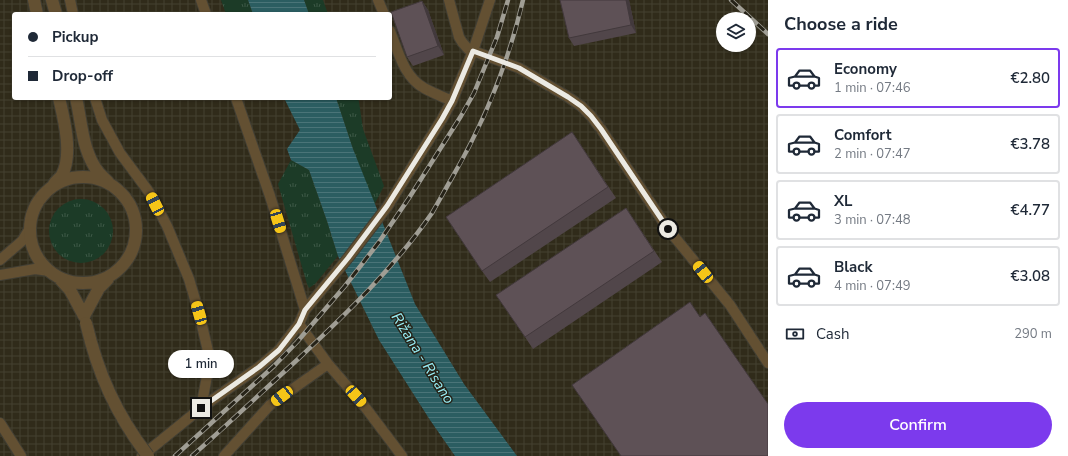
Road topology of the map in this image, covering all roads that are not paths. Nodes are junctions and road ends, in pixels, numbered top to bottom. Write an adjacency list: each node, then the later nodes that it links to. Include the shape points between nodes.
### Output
1 (34, 0): 8 (street)
2 (52, 0): 9 (street)
3 (70, 0): 10 (lane)
4 (201, 0): 11 (lane)
5 (378, 0): 12 (lane)
6 (449, 0): 14 (lane, via 462,42)
7 (490, 0): 14 (lane)
8 (37, 12)
9 (55, 12)
10 (73, 12)
11 (205, 12)
12 (383, 12)
13 (392, 36): 19 (lane, via 402,63 416,83)
14 (473, 51): 19 (lane); 30 (lane, via 519,68 568,97 591,116 668,229 730,305)
15 (60, 100): 20 (street, via 67,144 66,162 62,174)
16 (76, 100): 21 (street, via 86,148 99,173)
17 (96, 100): 32 (lane, via 102,120 120,153 149,192 167,226 189,279 208,350 208,376)
18 (237, 100): 27 (lane)
19 (452, 101): 27 (lane, via 387,206)
20 (52, 187): 21 (street, via 63,180 88,177 100,179); 22 (street, via 36,205)
21 (113, 187): 26 (street, via 124,197 132,210 136,224 131,254 123,266)
22 (30, 228): 23 (lane, via 22,241); 25 (street, via 34,252 40,262)
23 (0, 260)
24 (0, 275): 25 (lane, via 35,269)
25 (54, 275): 26 (street, via 82,284 97,282); 28 (street, via 70,290)
26 (111, 276): 28 (street, via 99,288)
27 (305, 310): 29 (lane)
28 (85, 320): 36 (street, bridge, via 107,390 135,440)
29 (299, 324): 31 (lane); 32 (lane, via 279,350)
30 (768, 363)
31 (328, 364): 37 (lane, via 270,405); 38 (lane)
32 (201, 408): 35 (lane)
33 (0, 424): 34 (lane)
34 (21, 456)
35 (142, 456)
36 (148, 456)
37 (224, 456)
38 (402, 456)

